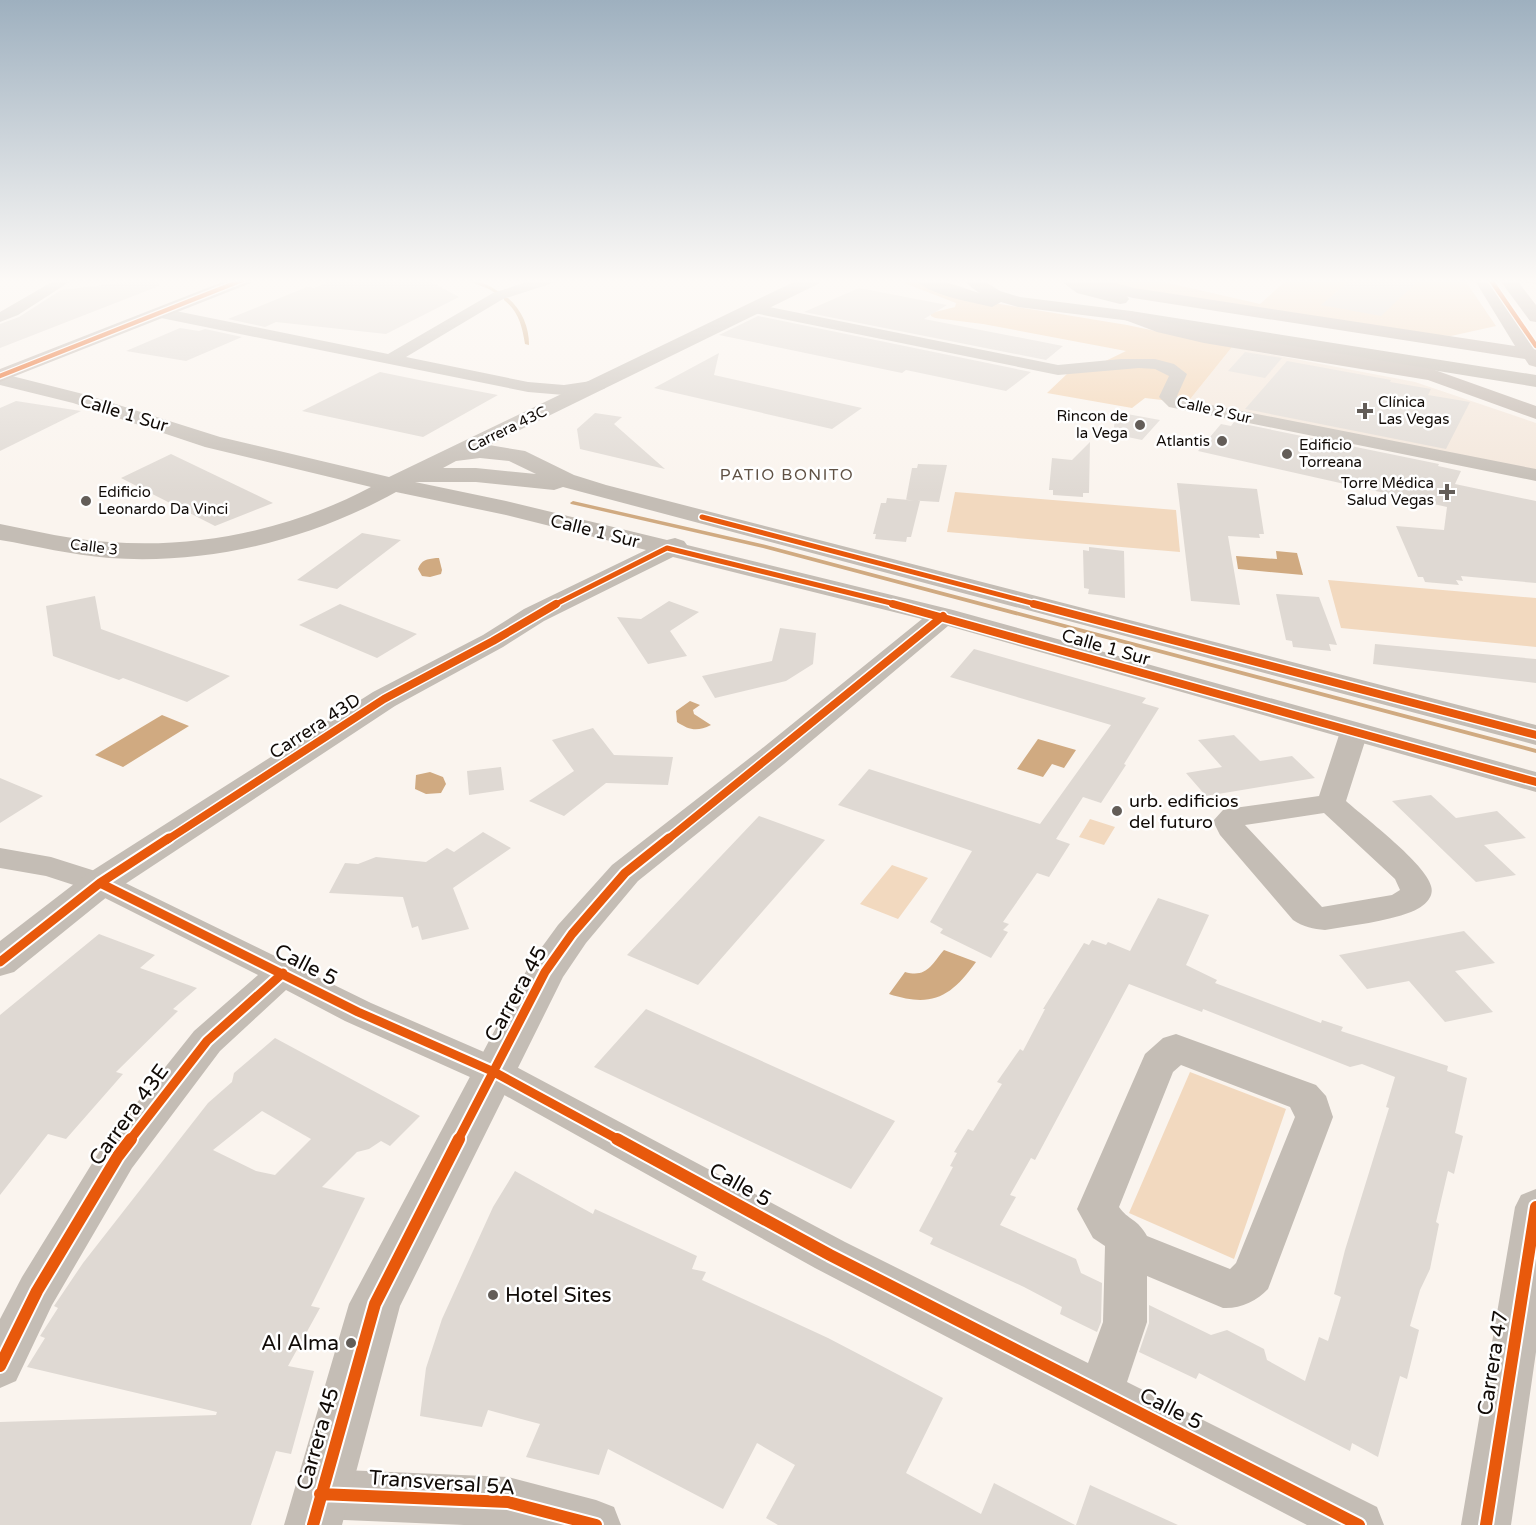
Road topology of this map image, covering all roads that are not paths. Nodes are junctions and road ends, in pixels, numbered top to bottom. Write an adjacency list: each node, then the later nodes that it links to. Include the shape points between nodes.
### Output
1 (51, 350): 15 (main road)
2 (60, 350): 15 (main road)
3 (342, 350): 14 (street)
4 (407, 350): 14 (street)
5 (670, 350): 18 (street, Carrera 43C)
6 (960, 350): 25 (street, Calle 2 Sur, via 1059,370 1161,365 1176,371 1179,378 1168,397 1175,403)
7 (1283, 350): 16 (main road)
8 (1374, 350): 12 (main road)
9 (1382, 350): 12 (main road)
10 (1463, 350): 16 (main road, via 1470,359 1468,364 1449,373)
11 (1502, 350): 13 (main road); 20 (main road, via 1507,378 1515,388)
12 (1408, 355): 13 (main road); 17 (main road)
13 (1535, 359)
14 (390, 360): 19 (street)
15 (3, 371): 26 (street, Calle 1 Sur, via 213,441)
16 (1432, 375): 21 (main road)
17 (1536, 381)
18 (598, 385): 19 (street, via 564,390); 22 (street, Carrera 43C)
19 (528, 387): 22 (street, via 547,398)
20 (1536, 398)
21 (1536, 413)
22 (533, 416): 23 (street, Carrera 43C); 24 (street, via 516,437)
23 (453, 455): 24 (street, Calle 1 Sur, via 486,451); 26 (street, Carrera 43C)
24 (517, 456): 27 (street, Calle 1 Sur)
25 (1536, 476)
26 (402, 479): 27 (street, Calle 1 Sur, via 476,475); 29 (street, Calle 1 Sur); 31 (street, Carrera 43C, via 315,522)
27 (598, 490): 28 (street, Calle 1 Sur); 29 (street, via 565,491 542,502 541,510)
28 (702, 517): 32 (street, Carrera 43D, via 700,531); 35 (street, Calle 1 Sur)
29 (559, 522): 32 (street, Calle 1 Sur)
30 (0, 532): 31 (street, Calle 3, via 108,550)
31 (188, 548)
32 (667, 548): 33 (street, Calle 1 Sur); 39 (street, Carrera 43D, via 534,615 384,699)
33 (943, 616): 34 (street, Calle 1 Sur); 42 (street, Carrera 45, via 626,873 572,934 545,972)
34 (1354, 732): 36 (street, Calle 1 Sur); 37 (street)
35 (1536, 735)
36 (1536, 782)
37 (1331, 803): 37 (street, via 1228,821 1290,896 1314,918 1402,904 1416,894 1415,884 1406,872)
38 (0, 858): 39 (street, Calle 5, via 51,867)
39 (100, 884): 40 (street, Carrera 43D); 41 (street, Calle 5)
40 (0, 963)
41 (283, 973): 42 (street, Calle 5, via 358,1012); 45 (street, Carrera 43E, via 207,1041 118,1156 37,1291)
42 (494, 1072): 46 (street, Calle 5, via 830,1255); 47 (street, Carrera 45, via 375,1304)
43 (1536, 1207): 50 (street, Carrera 47)
44 (1126, 1247): 44 (street, via 1223,1288 1245,1285 1253,1275 1314,1117 1312,1107 1303,1096 1176,1048 1158,1064 1098,1209 1108,1225 1126,1237); 46 (street, via 1125,1322)
45 (0, 1366)
46 (1100, 1393): 49 (street, Calle 5)
47 (317, 1510): 48 (street, Transversal 5A, via 508,1502)
48 (596, 1525)
49 (1359, 1525)
50 (1486, 1525)

